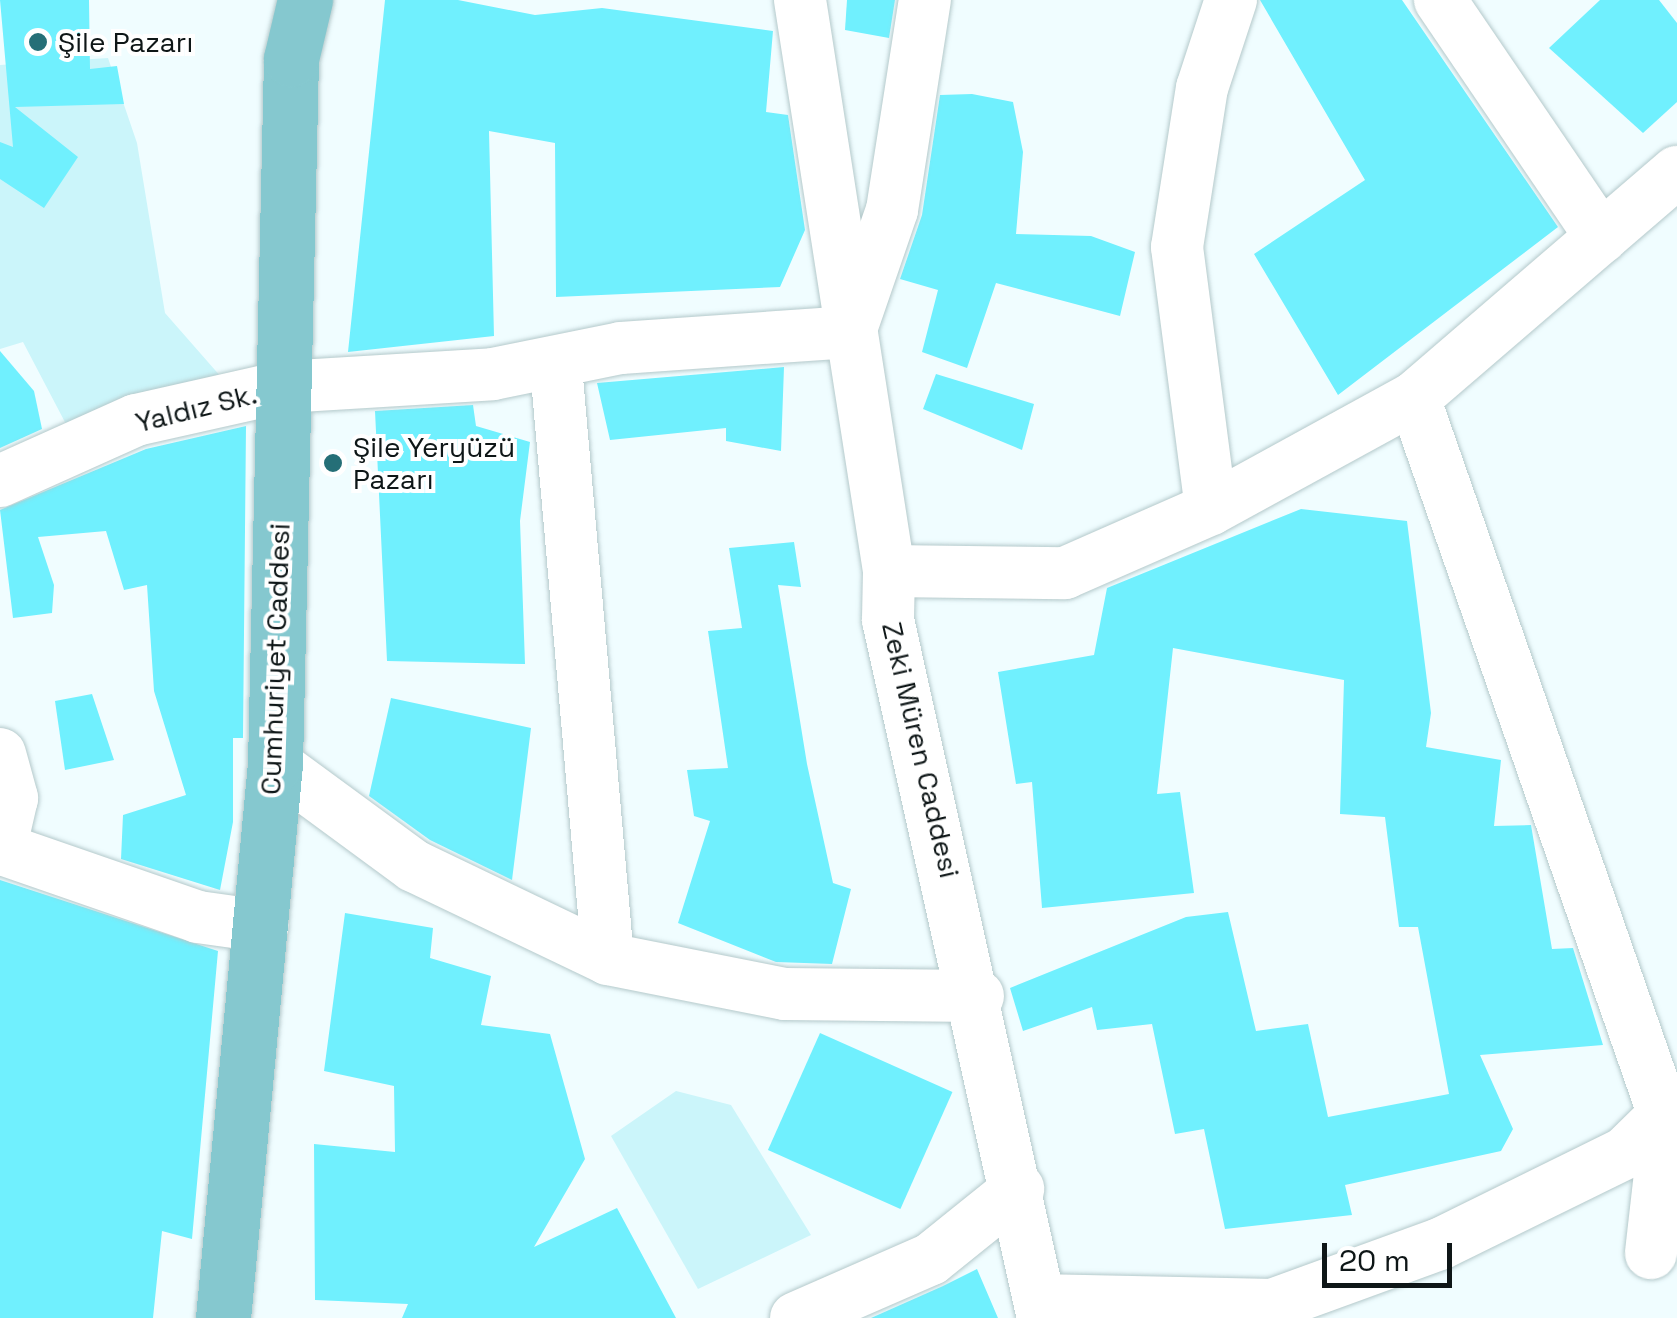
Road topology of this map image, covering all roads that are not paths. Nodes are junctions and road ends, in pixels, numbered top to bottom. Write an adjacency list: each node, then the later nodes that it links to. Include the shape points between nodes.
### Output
1 (305, 0): 10 (main road, Cumhuriyet Caddesi, via 291,58)
2 (800, 0): 8 (street, Zeki Müren Caddesi)
3 (925, 0): 8 (street, via 892,210)
4 (1231, 0): 13 (street, via 1202,88 1177,247)
5 (1440, 0): 7 (street)
6 (1677, 172): 7 (street)
7 (1601, 237): 11 (street)
8 (850, 332): 9 (street, Yaldız Sk., via 620,348); 14 (street, Zeki Müren Caddesi)
9 (556, 367): 10 (street, Yaldız Sk.); 19 (street)
10 (283, 387): 12 (street, Yaldız Sk., via 136,420); 16 (main road, Cumhuriyet Caddesi)
11 (1414, 398): 13 (street); 21 (street)
12 (0, 481)
13 (1211, 508): 14 (street, via 1064,573)
14 (890, 571): 20 (street, Zeki Müren Caddesi, via 888,620)
15 (0, 754): 17 (street, via 12,798)
16 (274, 764): 18 (main road, Cumhuriyet Caddesi); 19 (street, via 414,866)
17 (1, 849): 18 (street, via 198,917)
18 (262, 926): 26 (main road, Cumhuriyet Caddesi)
19 (608, 959): 20 (street, via 785,994)
20 (978, 996): 22 (street, Zeki Müren Caddesi, via 994,1110)
21 (1672, 1112): 23 (street); 25 (street, via 1625,1153 1440,1244)
22 (1018, 1189): 24 (street, Zeki Müren Caddesi); 27 (street, via 931,1259)
23 (1651, 1253)
24 (1042, 1309): 25 (street)
25 (1273, 1312)
26 (223, 1318)
27 (796, 1318)

